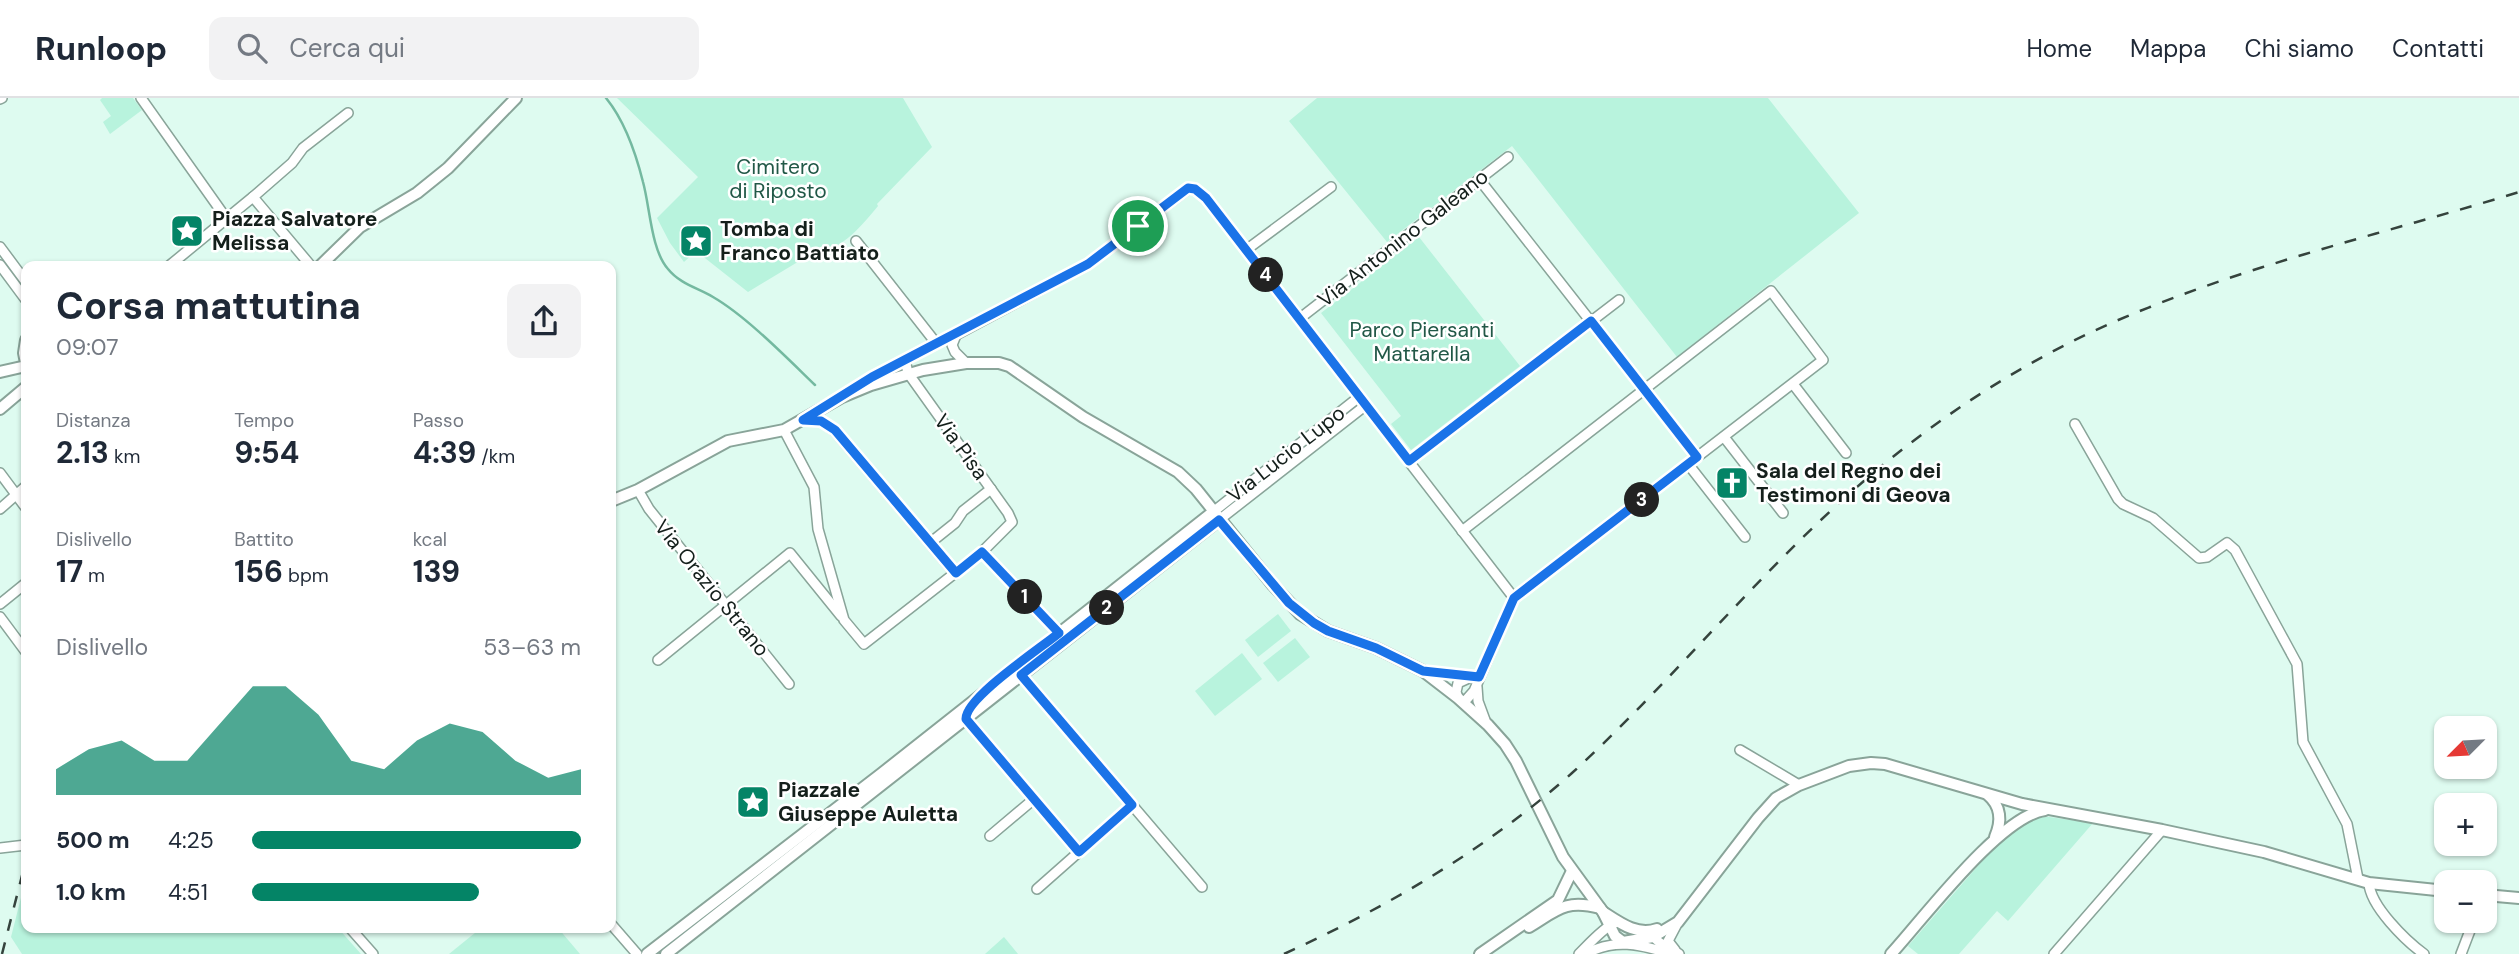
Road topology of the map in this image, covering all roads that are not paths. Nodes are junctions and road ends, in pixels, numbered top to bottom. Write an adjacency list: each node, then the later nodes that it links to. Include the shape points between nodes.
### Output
1 (141, 98): 8 (street)
2 (516, 98): 14 (street, via 448,168 417,193 360,227)
3 (348, 113): 7 (street, via 303,148)
4 (1508, 157): 5 (street, Via Antonino Galeano)
5 (1479, 178): 19 (street, Via Antonino Galeano); 20 (street)
6 (1331, 187): 11 (street)
7 (253, 198): 8 (street); 13 (street)
8 (226, 218): 12 (street)
9 (856, 241): 22 (street)
10 (0, 247): 16 (street)
11 (1246, 250): 19 (street); 21 (street, via 1201,192 1188,188 1088,264)
12 (175, 261)
13 (307, 261)
14 (325, 261)
15 (0, 265): 17 (street)
16 (21, 275)
17 (21, 293)
18 (1619, 300): 20 (street)
19 (1299, 319): 32 (street)
20 (1591, 321): 29 (street); 41 (street)
21 (956, 335): 22 (street); 24 (street, via 952,345)
22 (936, 343): 23 (street)
23 (905, 360): 27 (street); 31 (street)
24 (966, 363): 27 (street); 52 (street, via 999,362 1020,372 1083,417 1178,472)
25 (21, 366): 26 (street)
26 (0, 372)
27 (908, 373): 31 (street); 44 (street, Via Pisa)
28 (1793, 384): 29 (street, via 1824,360 1771,291); 38 (street); 39 (street)
29 (1644, 388): 40 (street); 53 (street)
30 (21, 392): 34 (street)
31 (842, 397): 35 (street)
32 (1359, 397): 33 (street); 52 (street, Via Lucio Lupo)
33 (1366, 405): 41 (street); 52 (street, Via Lucio Lupo)
34 (0, 409)
35 (803, 420): 37 (street); 55 (street, via 821,421 835,430)
36 (2075, 424): 89 (street, via 2123,504 2153,518 2199,558 2227,543 2235,550 2297,664 2302,742 2347,824)
37 (784, 429): 46 (street, via 729,441); 63 (street, via 814,487 818,529)
38 (1724, 436): 40 (street); 51 (street)
39 (1846, 453)
40 (1697, 457): 42 (street)
41 (1409, 461): 53 (street)
42 (1688, 464): 54 (street); 59 (street)
43 (0, 473): 47 (street)
44 (991, 489): 55 (street); 56 (street, Via Pisa, via 1012,523)
45 (21, 490): 47 (street)
46 (638, 490): 48 (street); 61 (street, Via Orazio Strano)
47 (16, 495): 49 (street); 50 (street)
48 (616, 498)
49 (21, 502)
50 (0, 509)
51 (1783, 513)
52 (1216, 516): 64 (street); 68 (street, via 1300,614 1328,631)
53 (1462, 530): 59 (street)
54 (1745, 537)
55 (930, 543): 57 (street)
56 (982, 552): 57 (street); 64 (street)
57 (956, 573): 63 (street, via 864,644)
58 (21, 587): 60 (street)
59 (1514, 598): 69 (street)
60 (0, 604)
61 (725, 605): 63 (street, via 790,553); 66 (street); 70 (street, Via Orazio Strano)
62 (0, 617): 65 (street)
63 (844, 620)
64 (1063, 636): 67 (street)
65 (21, 645)
66 (658, 660)
67 (1018, 671): 71 (street); 73 (street); 80 (street)
68 (1423, 671): 69 (street); 72 (street)
69 (1476, 680): 72 (street, via 1471,696); 72 (street, via 1458,683); 74 (street)
70 (789, 684)
71 (977, 697): 73 (street); 110 (street)
72 (1460, 699): 74 (street)
73 (966, 719): 78 (street); 111 (street)
74 (1488, 725): 88 (street, via 1516,761)
75 (1740, 750): 76 (street)
76 (1799, 785): 77 (street, via 1849,766 1871,763); 98 (street, via 1768,805)
77 (1987, 795): 79 (street); 82 (street)
78 (1034, 799): 84 (street); 87 (street)
79 (2017, 803): 81 (street); 82 (street, via 2021,812)
80 (1132, 805): 87 (street); 90 (street)
81 (2050, 809): 82 (street); 83 (street)
82 (2004, 824): 114 (street)
83 (2162, 830): 89 (street, via 2264,852); 115 (street)
84 (990, 836)
85 (21, 846): 86 (street)
86 (0, 848)
87 (1079, 852): 91 (street)
88 (1572, 871): 92 (street); 96 (street)
89 (2363, 881): 93 (street); 116 (street, via 2397,931)
90 (1202, 887)
91 (1037, 888)
92 (1584, 888): 96 (street, via 1570,891); 97 (street)
93 (2434, 890)
94 (2497, 896): 95 (street)
95 (2519, 898)
96 (1566, 900): 97 (street); 106 (street)
97 (1601, 910): 100 (street)
98 (1687, 910): 99 (street); 104 (street)
99 (1678, 922): 104 (street); 107 (street, via 1668,941)
100 (1614, 924): 104 (street); 105 (street, via 1615,936); 112 (street)
101 (616, 930): 109 (street)
102 (354, 933): 108 (street)
103 (2469, 933): 117 (street)
104 (1650, 934): 105 (street); 107 (street)
105 (1623, 942): 107 (street); 113 (street)
106 (1483, 952)
107 (1675, 953)
108 (373, 954)
109 (636, 954)
110 (647, 954)
111 (666, 954)
112 (1579, 954)
113 (1586, 954)
114 (1891, 954)
115 (2054, 954)
116 (2424, 954)
117 (2461, 954)

